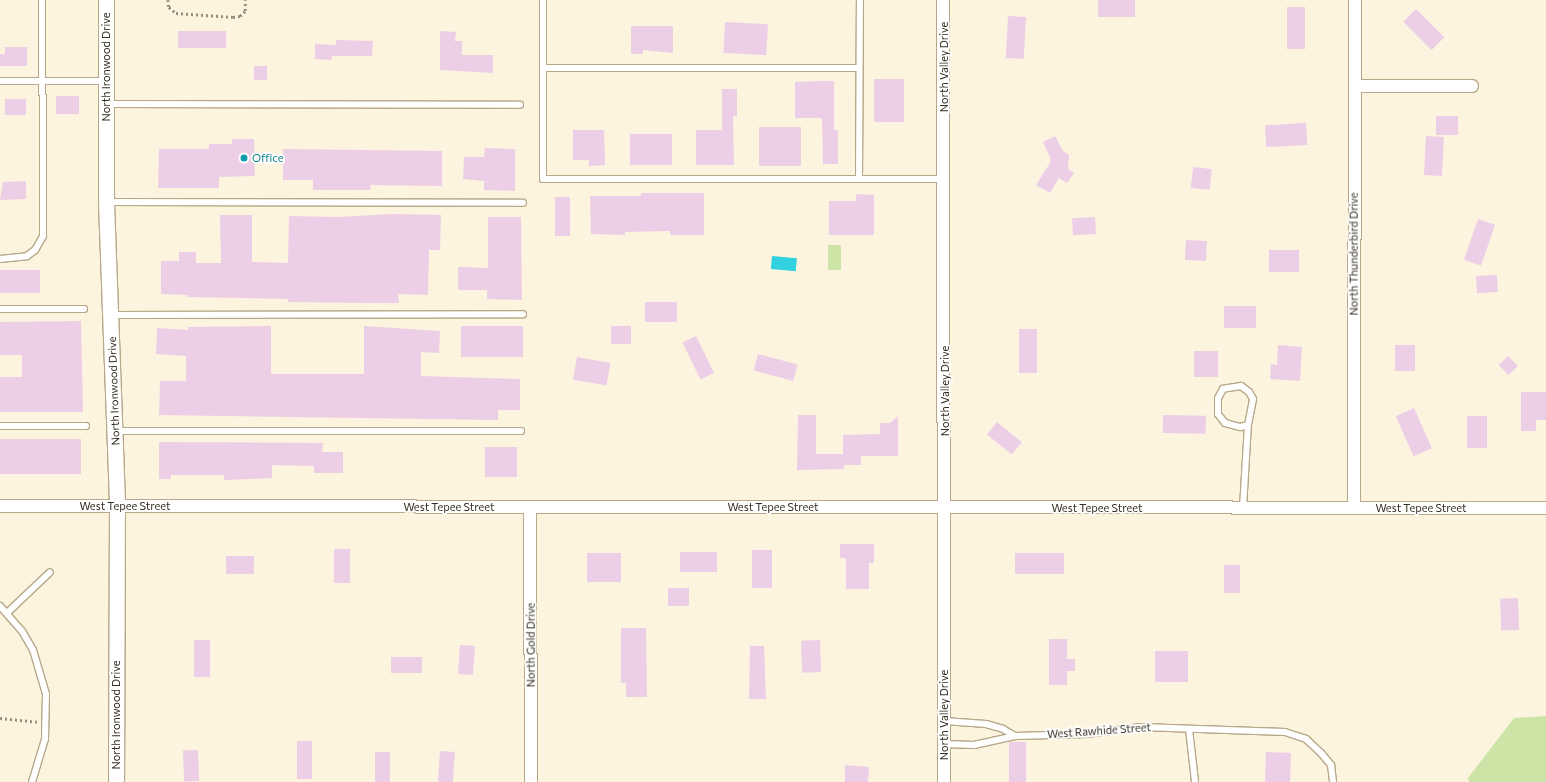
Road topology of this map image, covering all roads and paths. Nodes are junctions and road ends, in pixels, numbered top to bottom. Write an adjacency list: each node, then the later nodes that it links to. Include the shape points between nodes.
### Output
1 (42, 0): 12 (lane)
2 (106, 0): 13 (street, North Ironwood Drive)
3 (168, 0): 4 (path, via 169,7 176,13 233,17 240,16 245,11)
4 (245, 0)
5 (543, 0): 9 (lane)
6 (860, 0): 10 (lane)
7 (943, 0): 19 (street, North Valley Drive)
8 (1355, 0): 14 (street, North Thunderbird Drive)
9 (543, 68): 10 (lane); 18 (lane, via 543,179)
10 (859, 68): 18 (lane)
11 (0, 81): 12 (lane)
12 (42, 81): 13 (lane); 22 (lane, via 43,236 35,250 27,256)
13 (106, 81): 16 (street, North Ironwood Drive)
14 (1355, 86): 15 (street); 37 (street, North Thunderbird Drive)
15 (1472, 86)
16 (106, 104): 17 (lane); 20 (street, North Ironwood Drive)
17 (520, 105)
18 (859, 179): 19 (lane)
19 (944, 179): 34 (street, North Valley Drive)
20 (106, 202): 21 (lane); 26 (street, North Ironwood Drive)
21 (522, 203)
22 (0, 259)
23 (0, 309): 24 (lane)
24 (84, 309)
25 (523, 314): 26 (lane)
26 (111, 315): 30 (street, North Ironwood Drive)
27 (1248, 425): 27 (lane, via 1252,409 1250,392 1242,386 1224,388 1217,402 1218,414 1225,423 1240,427); 36 (lane)
28 (0, 426): 29 (lane)
29 (86, 426)
30 (115, 431): 31 (lane); 33 (street, North Ironwood Drive)
31 (521, 431)
32 (0, 506): 33 (street, West Tepee Street)
33 (117, 506): 35 (street, West Tepee Street); 49 (street, North Ironwood Drive)
34 (945, 507): 35 (street, West Tepee Street); 36 (street, West Tepee Street); 43 (street, North Valley Drive)
35 (530, 508): 50 (street, North Gold Drive)
36 (1243, 508): 37 (street, West Tepee Street)
37 (1354, 508): 38 (street, West Tepee Street)
38 (1546, 508)
39 (50, 572): 41 (lane)
40 (0, 606): 41 (lane)
41 (7, 613): 44 (lane, via 25,637 41,672 46,694)
42 (0, 718): 44 (path)
43 (944, 721): 46 (lane, West Rawhide Street, via 986,724); 47 (street, North Valley Drive)
44 (47, 724): 48 (lane, via 40,762)
45 (1189, 729): 46 (lane, West Rawhide Street, via 1141,727 1086,734); 52 (lane); 53 (lane, West Rawhide Street, via 1285,732 1306,739 1331,765)
46 (1015, 736): 47 (lane, via 974,745)
47 (944, 744): 51 (street, North Valley Drive)
48 (32, 782)
49 (116, 782)
50 (531, 782)
51 (944, 782)
52 (1195, 782)
53 (1333, 782)

